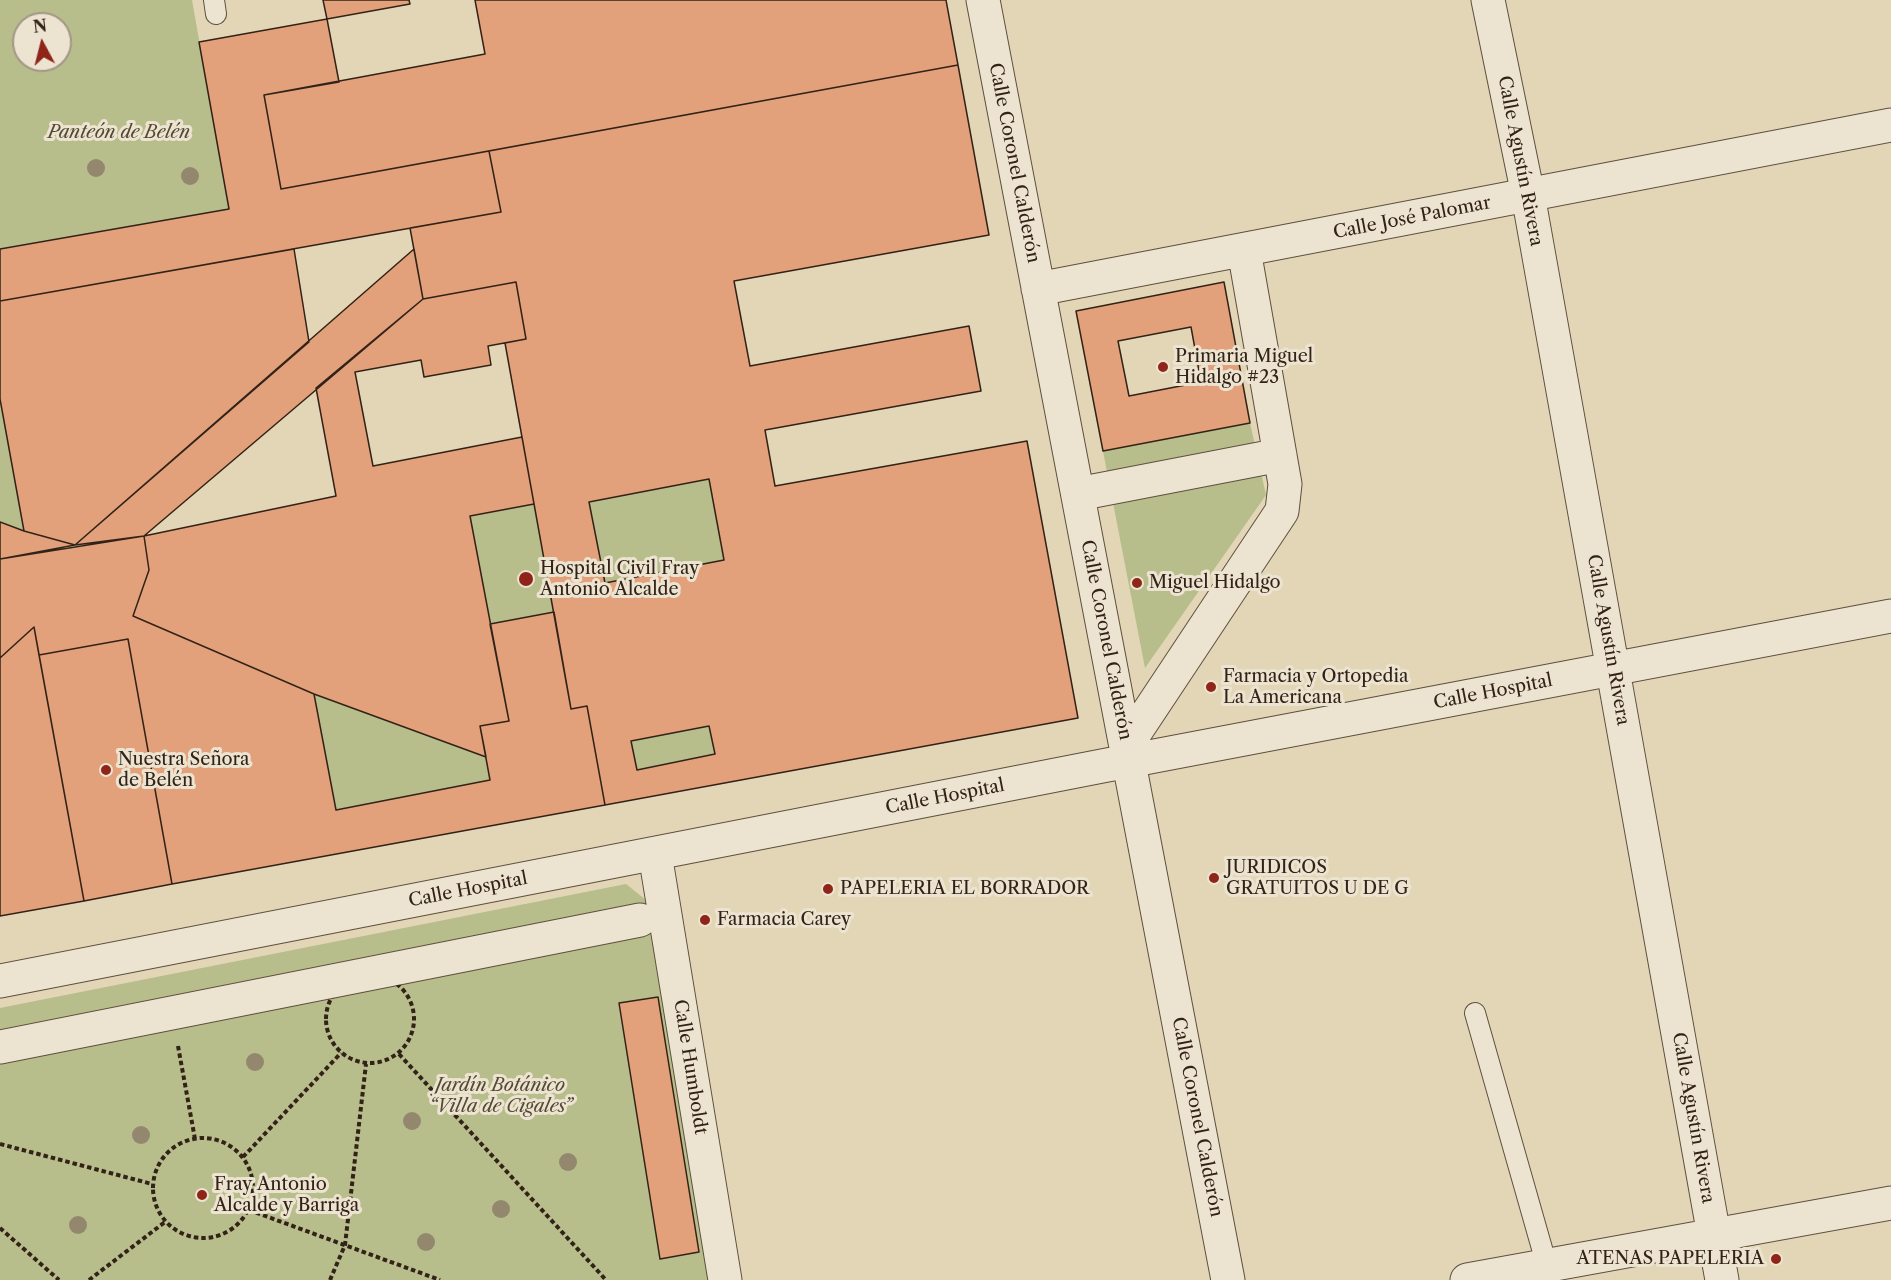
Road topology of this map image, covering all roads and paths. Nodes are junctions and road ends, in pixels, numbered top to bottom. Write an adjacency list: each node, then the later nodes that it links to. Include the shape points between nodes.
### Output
1 (983, 0): 6 (street, Calle Coronel Calderón)
2 (1488, 0): 4 (street, Calle Agustín Rivera)
3 (1891, 125): 4 (street, Calle José Palomar)
4 (1528, 195): 5 (street, Calle José Palomar); 10 (street, Calle Agustín Rivera)
5 (1244, 250): 6 (street, Calle José Palomar); 7 (street)
6 (1038, 289): 8 (street, Calle Coronel Calderón)
7 (1280, 455): 8 (street); 11 (street, via 1285,498 1276,523)
8 (1078, 494): 11 (street, Calle Coronel Calderón)
9 (1891, 616): 10 (street, Calle Hospital)
10 (1613, 669): 11 (street, Calle Hospital); 30 (street, Calle Agustín Rivera)
11 (1128, 754): 12 (street, Calle Hospital); 39 (street, Calle Coronel Calderón)
12 (655, 854): 15 (street, Calle Hospital); 38 (street, Calle Humboldt)
13 (640, 920): 14 (street)
14 (359, 975): 16 (street); 19 (path, via 346,981 328,1004 327,1032); 20 (path, via 389,978 410,999 415,1013 414,1028)
15 (0, 981)
16 (171, 1013): 18 (street); 22 (path)
17 (1475, 1013): 32 (lane)
18 (0, 1047)
19 (341, 1053): 21 (path); 24 (path)
20 (399, 1054): 21 (path); 37 (path)
21 (366, 1064): 31 (path)
22 (195, 1139): 24 (path, via 218,1140); 25 (path, via 175,1146 164,1157)
23 (0, 1144): 25 (path)
24 (243, 1158): 27 (path, via 253,1182)
25 (152, 1184): 28 (path, via 158,1211)
26 (1891, 1203): 30 (street)
27 (249, 1210): 28 (path, via 230,1230 203,1238 182,1234); 31 (path)
28 (165, 1222): 34 (path)
29 (0, 1228): 33 (path)
30 (1714, 1234): 32 (street); 41 (street, Calle Agustín Rivera)
31 (345, 1245): 35 (path); 36 (path)
32 (1546, 1266): 40 (street)
33 (59, 1280)
34 (89, 1280)
35 (330, 1280)
36 (440, 1280)
37 (606, 1280)
38 (725, 1280)
39 (1228, 1280)
40 (1467, 1280)
41 (1722, 1280)

